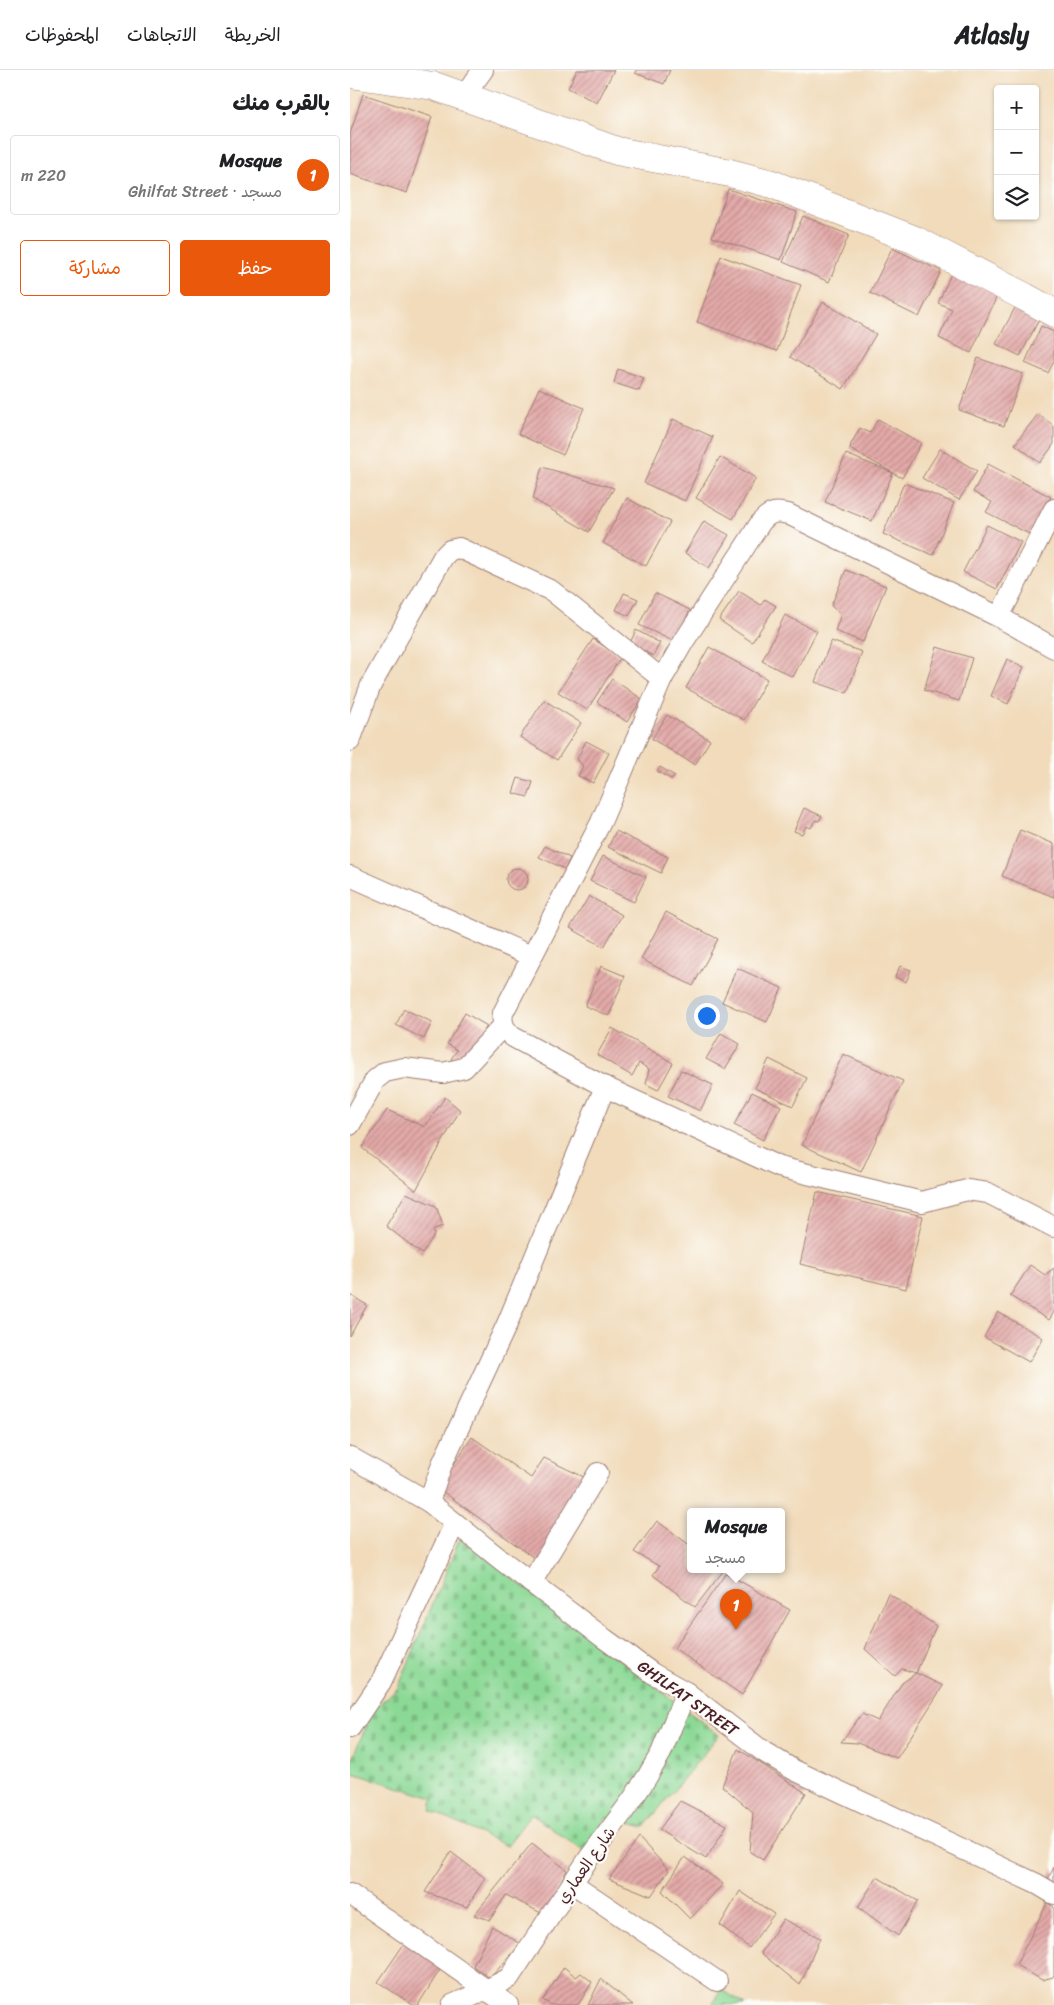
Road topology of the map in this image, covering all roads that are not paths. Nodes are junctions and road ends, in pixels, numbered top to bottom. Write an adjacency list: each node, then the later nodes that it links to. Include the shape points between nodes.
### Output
1 (483, 70): 4 (street)
2 (350, 74): 3 (street)
3 (425, 78): 4 (street)
4 (464, 96): 5 (street, via 617,151 772,184 915,240)
5 (1054, 313)
6 (1054, 509): 7 (street)
7 (998, 617): 8 (street); 9 (street, via 777,511 768,514 761,522)
8 (1054, 648)
9 (662, 679): 10 (street, via 552,591 459,548 450,550 444,557 376,676); 12 (street, via 601,822)
10 (350, 740)
11 (350, 876): 12 (street)
12 (531, 956): 13 (street, via 503,1013)
13 (503, 1026): 14 (street, via 513,1037); 15 (street, via 464,1068 443,1073 404,1068 385,1072 375,1080)
14 (605, 1087): 16 (street, via 779,1166 922,1202 967,1190 988,1193); 19 (street, via 507,1324 442,1464)
15 (350, 1125)
16 (1054, 1227)
17 (350, 1457): 19 (street, GHILFAT STREET)
18 (598, 1473): 21 (street)
19 (429, 1502): 20 (street, GHILFAT STREET)
20 (455, 1523): 21 (street, GHILFAT STREET); 23 (street, via 381,1682)
21 (532, 1583): 22 (street, GHILFAT STREET, via 652,1673)
22 (686, 1692): 24 (street, شارع العماري, via 647,1777); 26 (street, GHILFAT STREET, via 764,1752 794,1770)
23 (350, 1728)
24 (572, 1883): 27 (street); 28 (street, شارع العماري, via 510,1978)
25 (350, 1894): 28 (street)
26 (1054, 1894)
27 (717, 1981)
28 (486, 1990): 29 (street, شارع العماري); 30 (street)
29 (452, 2005)
30 (508, 2005)

